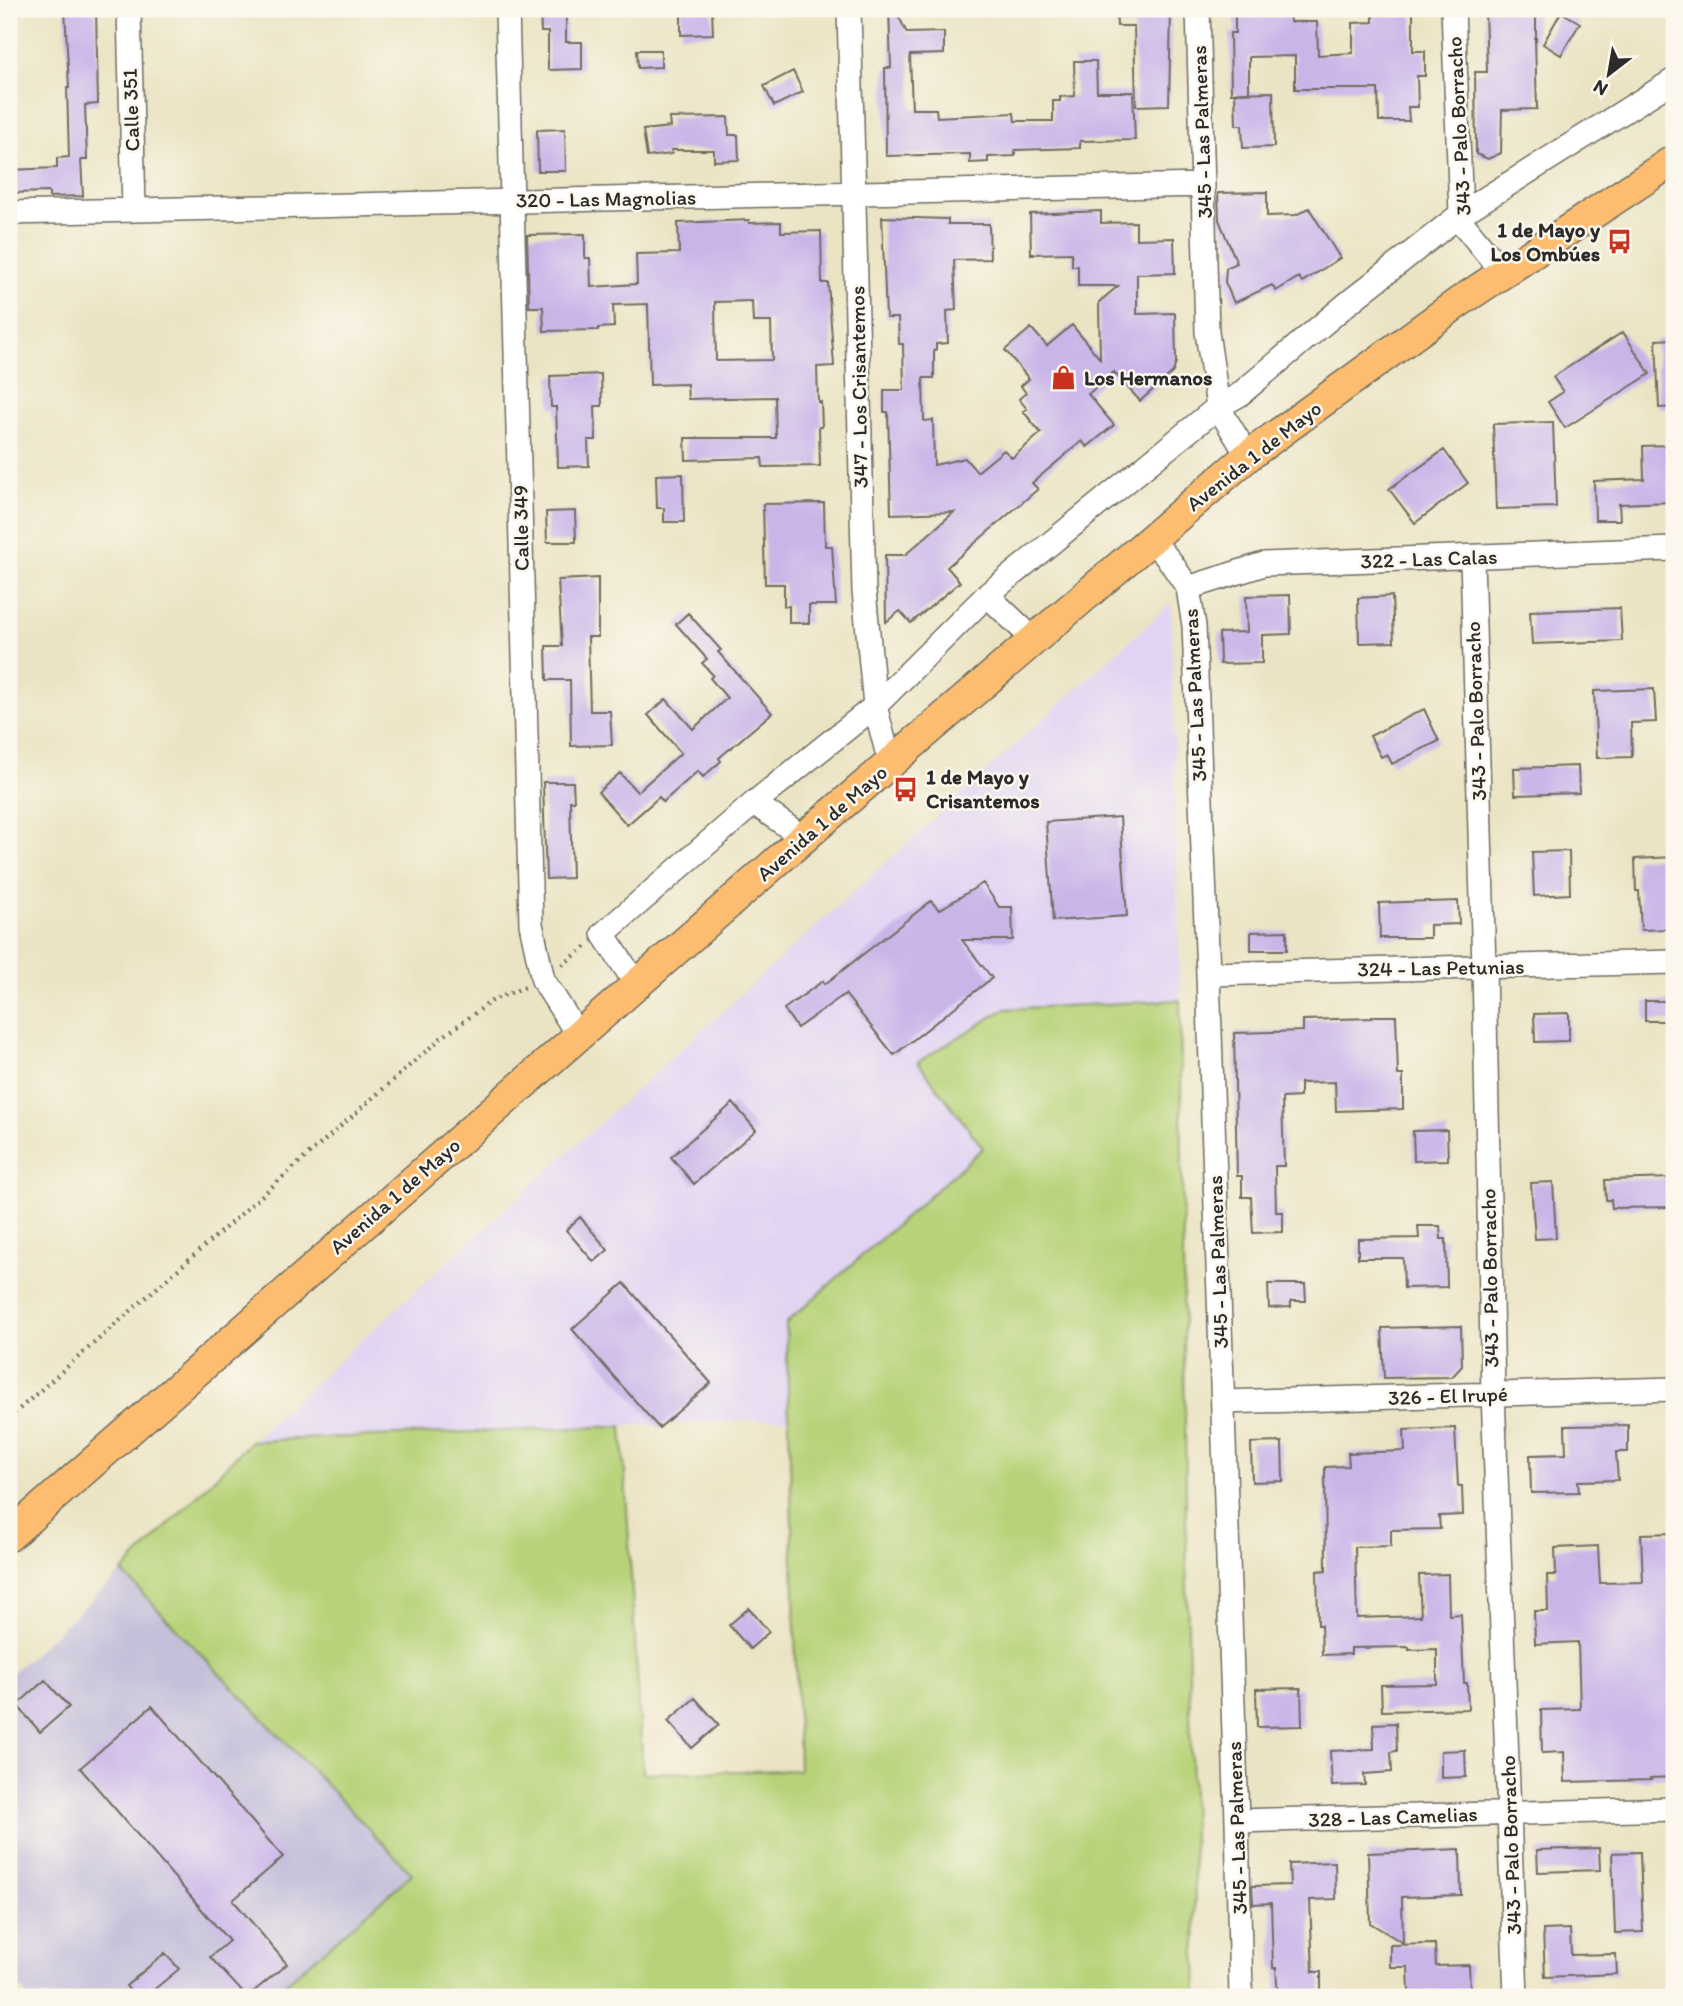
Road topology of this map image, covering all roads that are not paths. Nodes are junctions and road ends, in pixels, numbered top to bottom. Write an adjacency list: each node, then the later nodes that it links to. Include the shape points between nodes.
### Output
1 (129, 9): 11 (street, Calle 351)
2 (507, 9): 10 (street, Calle 349)
3 (849, 9): 9 (street, 347 - Los Crisantemos)
4 (1198, 9): 8 (street, 345 - Las Palmeras)
5 (1453, 9): 13 (street, 343 - Palo Borracho)
6 (1674, 80): 13 (street)
7 (1674, 160): 14 (main road, Avenida 1 de Mayo)
8 (1203, 185): 9 (street, 320 - Las Magnolias); 15 (street, 345 - Las Palmeras, via 1207,332)
9 (854, 193): 10 (street, 320 - Las Magnolias); 23 (street, 347 - Los Crisantemos, via 864,591)
10 (514, 201): 11 (street, 320 - Las Magnolias); 31 (street, Calle 349, via 531,924 543,979)
11 (134, 210): 12 (street, 320 - Las Magnolias)
12 (9, 213)
13 (1461, 214): 14 (street, 343 - Palo Borracho, via 1464,225); 15 (street, via 1239,395)
14 (1503, 273): 16 (main road, Avenida 1 de Mayo)
15 (1218, 407): 16 (street, 345 - Las Palmeras); 21 (street)
16 (1248, 456): 17 (main road, Avenida 1 de Mayo)
17 (1151, 539): 20 (street, 345 - Las Palmeras); 22 (main road, Avenida 1 de Mayo)
18 (1674, 550): 19 (street, 322 - Las Calas)
19 (1472, 558): 20 (street, 322 - Las Calas, via 1264,564); 28 (street, 343 - Palo Borracho)
20 (1188, 588): 29 (street, 345 - Las Palmeras, via 1194,626)
21 (987, 595): 22 (street); 23 (street)
22 (1033, 639): 24 (main road, Avenida 1 de Mayo)
23 (875, 706): 24 (street, 347 - Los Crisantemos); 25 (street)
24 (890, 763): 26 (main road, Avenida 1 de Mayo)
25 (754, 803): 26 (street); 30 (street, via 603,934)
26 (804, 838): 30 (main road, Avenida 1 de Mayo)
27 (1674, 962): 28 (street, 324 - Las Petunias)
28 (1484, 968): 29 (street, 324 - Las Petunias); 33 (street, 343 - Palo Borracho)
29 (1208, 974): 34 (street, 345 - Las Palmeras)
30 (637, 985): 31 (main road, Avenida 1 de Mayo)
31 (578, 1035): 35 (main road, Avenida 1 de Mayo)
32 (1674, 1389): 33 (street, 326 - El Irupé)
33 (1493, 1394): 34 (street, 326 - El Irupé); 37 (street, 343 - Palo Borracho)
34 (1223, 1402): 38 (street, 345 - Las Palmeras)
35 (9, 1536)
36 (1674, 1809): 37 (street, 328 - Las Camelias)
37 (1510, 1814): 38 (street, 328 - Las Camelias); 40 (street, 343 - Palo Borracho)
38 (1237, 1821): 39 (street, 345 - Las Palmeras)
39 (1241, 1997)
40 (1516, 1997)

